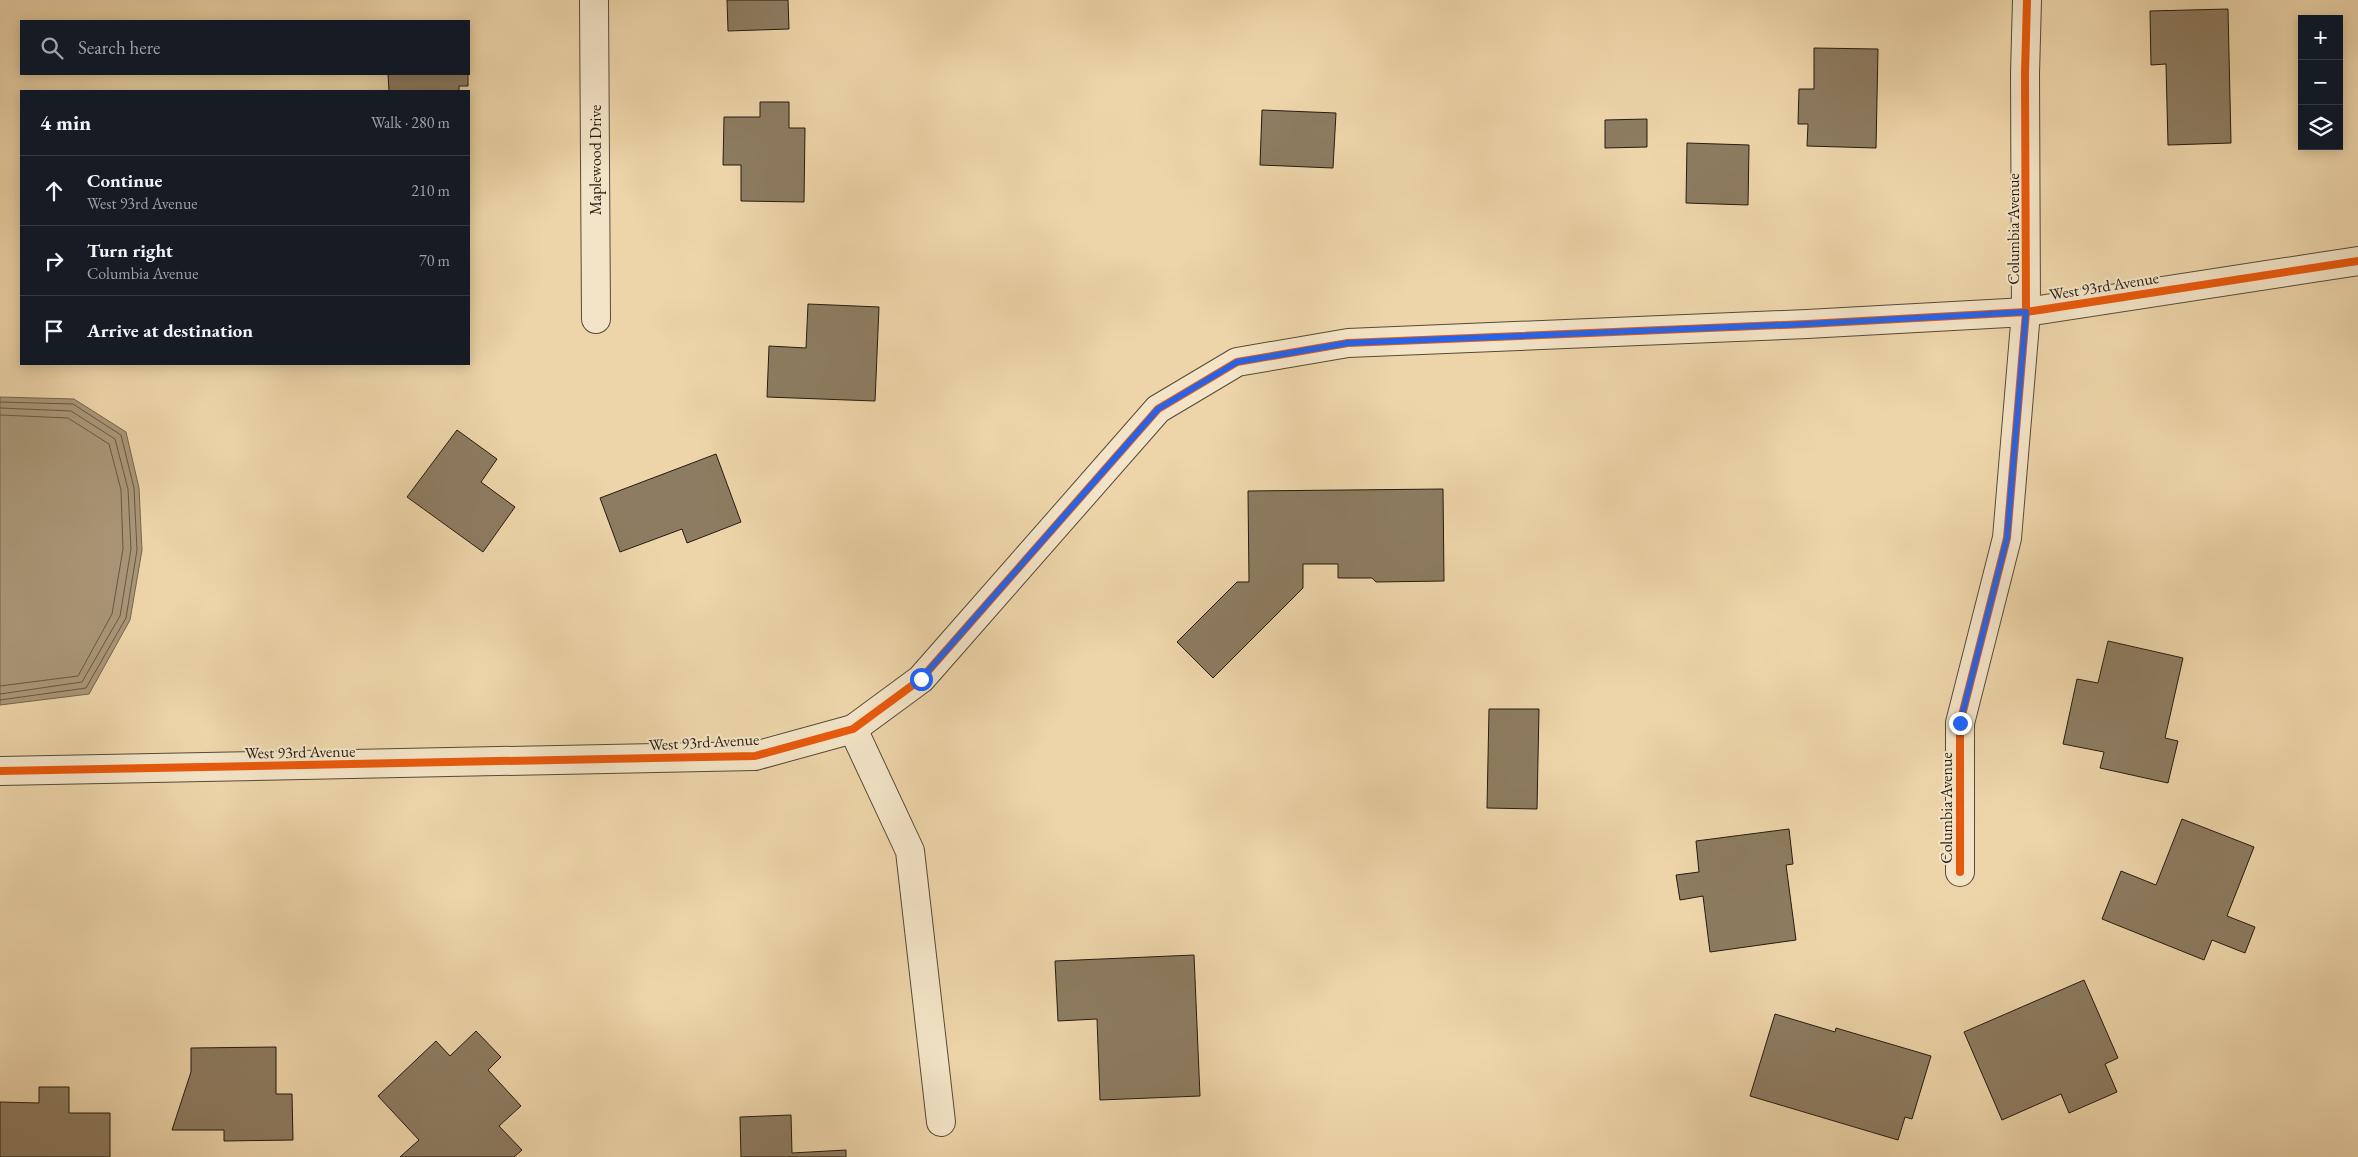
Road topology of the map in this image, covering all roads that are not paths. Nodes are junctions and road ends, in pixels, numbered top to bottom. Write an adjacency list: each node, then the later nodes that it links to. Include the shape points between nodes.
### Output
1 (594, 0): 5 (street, Maplewood Drive)
2 (2026, 0): 4 (street, Columbia Avenue)
3 (2358, 261): 4 (street, West 93rd Avenue)
4 (2026, 312): 6 (street, West 93rd Avenue, via 1348,343 1237,362 1158,409 921,679); 8 (street, Columbia Avenue, via 2007,538 1960,723)
5 (596, 319)
6 (853, 729): 7 (street, West 93rd Avenue, via 755,756); 9 (street, via 910,850)
7 (0, 772)
8 (1960, 872)
9 (941, 1122)

